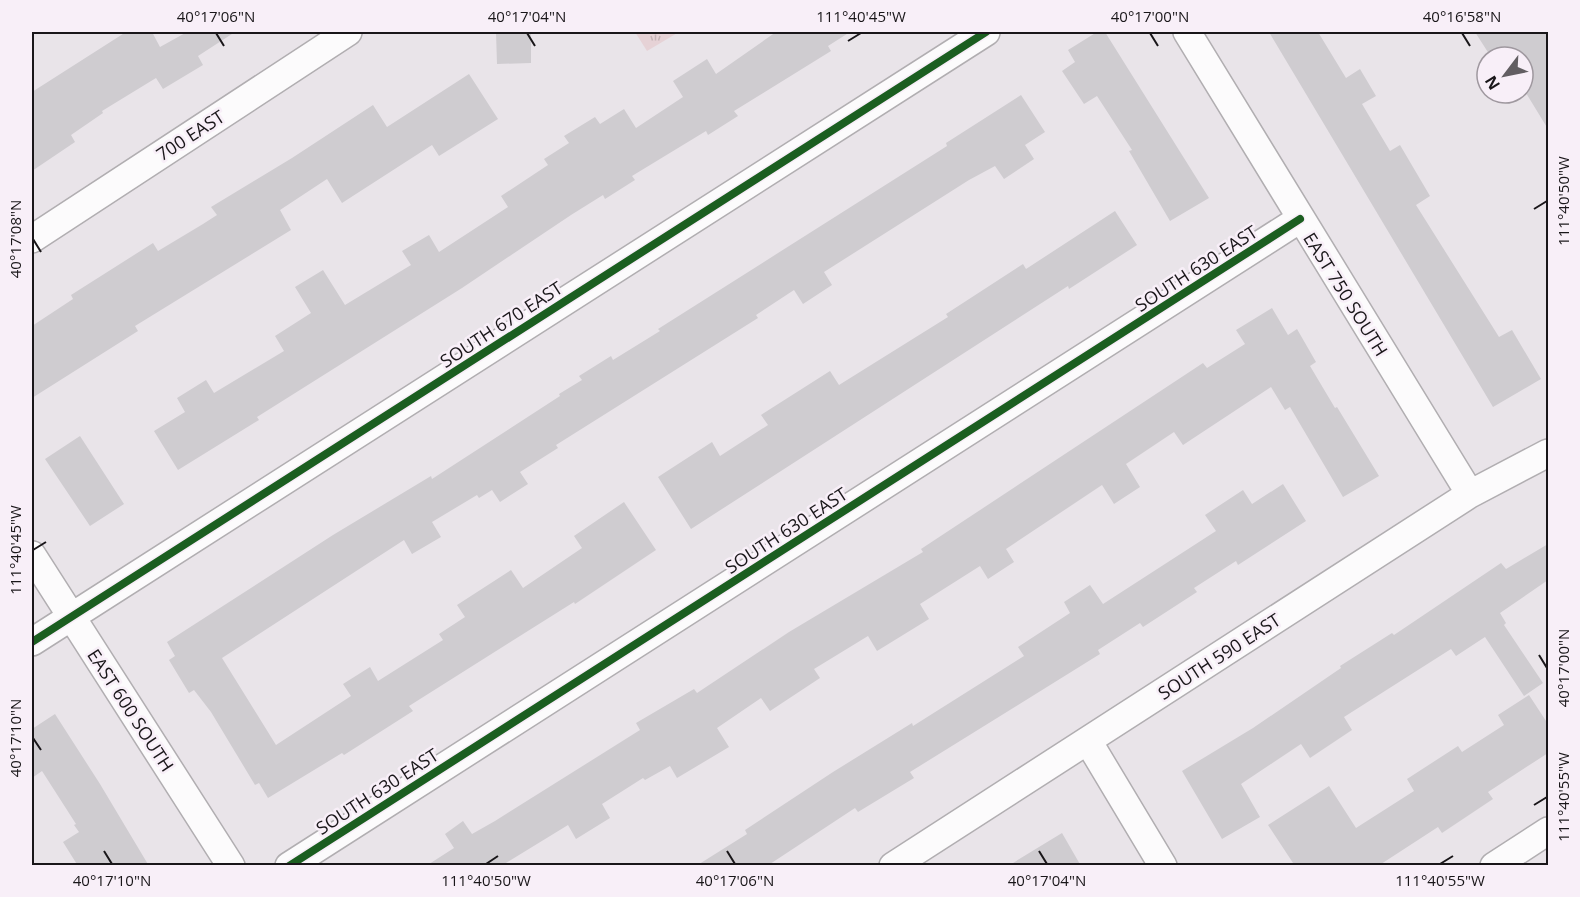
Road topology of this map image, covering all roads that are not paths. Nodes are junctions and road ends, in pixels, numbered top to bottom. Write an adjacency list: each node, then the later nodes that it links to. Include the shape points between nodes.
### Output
1 (348, 32): 5 (street, 700 EAST)
2 (986, 32): 9 (street, SOUTH 670 EAST)
3 (1187, 32): 4 (street, EAST 750 SOUTH)
4 (1300, 219): 7 (street, EAST 750 SOUTH); 14 (street, SOUTH 630 EAST)
5 (32, 239)
6 (1548, 453): 7 (street, SOUTH 590 EAST)
7 (1470, 494): 11 (street, SOUTH 590 EAST)
8 (32, 555): 9 (street, EAST 600 SOUTH)
9 (71, 616): 10 (street, SOUTH 670 EAST); 13 (street, EAST 600 SOUTH)
10 (32, 642)
11 (1088, 741): 15 (street, SOUTH 590 EAST); 16 (street)
12 (1548, 831): 17 (street)
13 (231, 866)
14 (289, 866)
15 (893, 866)
16 (1163, 866)
17 (1494, 866)

